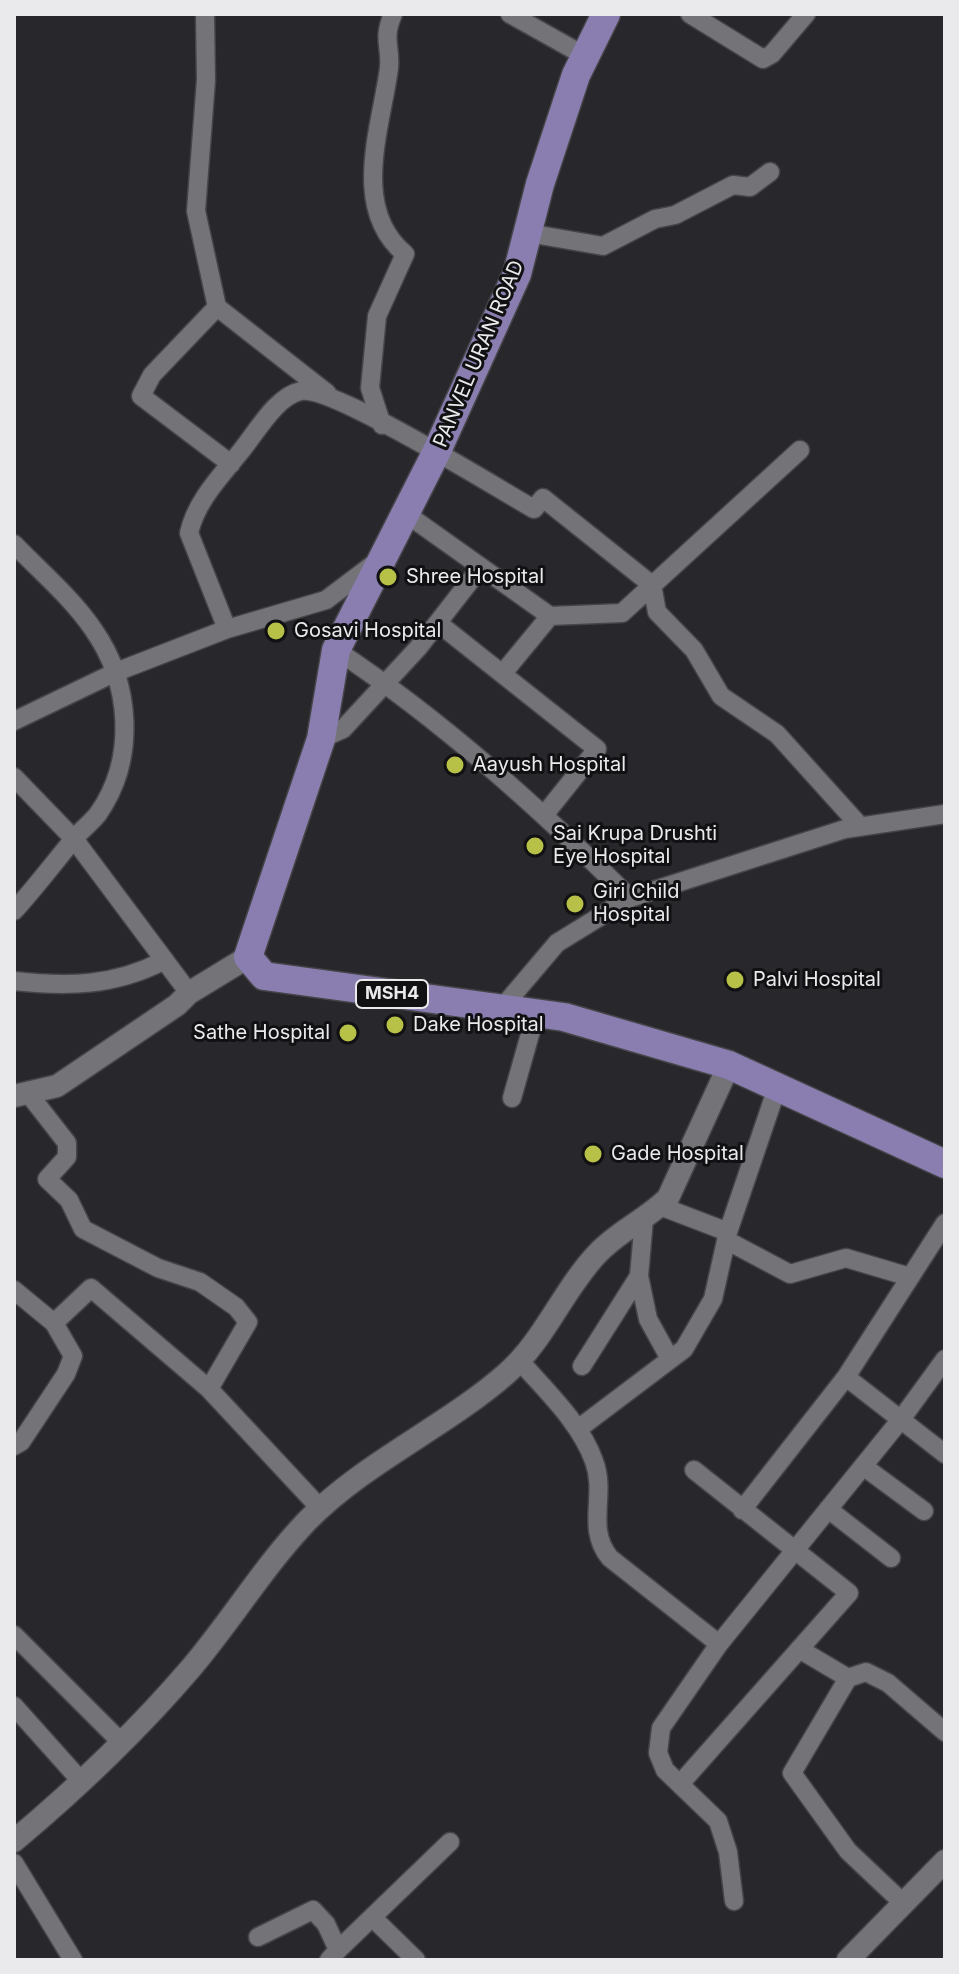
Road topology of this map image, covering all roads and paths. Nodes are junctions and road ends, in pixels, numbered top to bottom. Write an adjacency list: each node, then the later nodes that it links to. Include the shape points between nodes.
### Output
1 (205, 14): 10 (street, via 206,80 196,211)
2 (393, 14): 12 (street, via 384,40 389,63 375,133 374,179 378,218 389,241 405,254 377,316 370,388)
3 (510, 14): 7 (street)
4 (606, 14): 7 (main road, PANVEL URAN ROAD)
5 (690, 14): 6 (street, via 763,59)
6 (806, 14)
7 (585, 56): 9 (main road, PANVEL URAN ROAD)
8 (770, 172): 9 (street, via 750,187 733,185 603,246)
9 (528, 233): 14 (main road, PANVEL URAN ROAD, via 517,274)
10 (217, 307): 11 (street); 15 (street, via 152,375 141,396)
11 (336, 401): 12 (street); 15 (street, via 304,390 292,395)
12 (382, 425): 14 (street)
13 (800, 450): 20 (street)
14 (436, 453): 16 (main road, PANVEL URAN ROAD); 20 (street, via 534,509 543,498)
15 (231, 464): 23 (street, via 193,518 189,533)
16 (405, 513): 18 (main road, PANVEL URAN ROAD); 19 (street)
17 (14, 544): 25 (street, via 93,628)
18 (388, 553): 23 (street, via 326,600); 24 (main road, PANVEL URAN ROAD)
19 (481, 567): 21 (street); 22 (street)
20 (652, 585): 21 (street, via 622,613); 33 (street, via 657,612 694,650 721,696 777,734)
21 (550, 616): 26 (street)
22 (438, 623): 26 (street); 27 (street)
23 (227, 629): 25 (street)
24 (336, 650): 27 (street); 29 (main road, PANVEL URAN ROAD)
25 (116, 672): 28 (street); 34 (street, via 126,736 111,789 98,814)
26 (503, 673): 31 (street, via 597,749)
27 (385, 683): 29 (street, via 343,729); 31 (street)
28 (14, 721)
29 (321, 739): 37 (main road, PANVEL URAN ROAD)
30 (14, 777): 34 (street)
31 (545, 814): 35 (street)
32 (945, 814): 33 (street)
33 (860, 826): 35 (street)
34 (74, 839): 36 (street); 38 (street)
35 (630, 898): 41 (street, via 557,943)
36 (17, 903)
37 (248, 957): 40 (street); 41 (main road, MSH4, via 264,976)
38 (163, 961): 39 (street, via 101,984); 40 (street)
39 (14, 981)
40 (189, 993): 45 (street, via 57,1086)
41 (501, 1009): 42 (main road, MSH4)
42 (536, 1013): 43 (main road, MSH4); 46 (street)
43 (729, 1065): 44 (main road, MSH4); 48 (street, via 680,1175)
44 (777, 1088): 47 (main road, MSH4); 50 (street)
45 (21, 1095): 60 (street, via 67,1143 67,1157 47,1179 69,1200 83,1229 158,1268 200,1282 248,1322)
46 (512, 1098)
47 (945, 1164)
48 (652, 1212): 50 (street); 51 (street); 57 (street, via 596,1255)
49 (945, 1223): 52 (street)
50 (727, 1236): 52 (street, via 790,1274 846,1258); 55 (street, via 713,1299 684,1349)
51 (639, 1276): 55 (street, via 648,1319); 58 (street)
52 (910, 1277): 59 (street)
53 (14, 1290): 54 (street)
54 (54, 1323): 60 (street, via 91,1288); 63 (street, via 73,1356 51,1398)
55 (670, 1359): 62 (street)
56 (945, 1359): 61 (street)
57 (519, 1360): 62 (street); 67 (street, via 473,1400)
58 (582, 1366)
59 (846, 1377): 61 (street); 69 (street)
60 (209, 1389): 67 (street)
61 (902, 1418): 64 (street); 65 (street)
62 (578, 1429): 74 (street, via 596,1463 599,1545)
63 (14, 1446)
64 (945, 1454)
65 (863, 1466): 68 (street); 70 (street)
66 (694, 1470): 69 (street)
67 (321, 1509): 79 (street, via 190,1669)
68 (828, 1509): 71 (street); 72 (street)
69 (742, 1510): 71 (street)
70 (924, 1511)
71 (795, 1550): 74 (street); 75 (street, via 849,1593)
72 (891, 1558)
73 (14, 1635): 79 (street)
74 (719, 1644): 81 (street, via 661,1728 658,1753 665,1770)
75 (799, 1649): 76 (street); 81 (street)
76 (848, 1678): 78 (street, via 866,1672 888,1683); 87 (street, via 792,1773 848,1851)
77 (14, 1706): 80 (street)
78 (945, 1732)
79 (120, 1741): 80 (street)
80 (81, 1781): 82 (street)
81 (680, 1784): 86 (street, via 718,1821)
82 (14, 1841)
83 (450, 1842): 88 (street)
84 (945, 1861): 87 (street)
85 (14, 1863): 91 (street)
86 (734, 1901)
87 (903, 1903): 93 (street)
88 (372, 1917): 90 (street); 92 (street)
89 (258, 1937): 90 (street, via 313,1910 326,1924)
90 (333, 1955)
91 (73, 1960)
92 (416, 1960)
93 (848, 1960)

